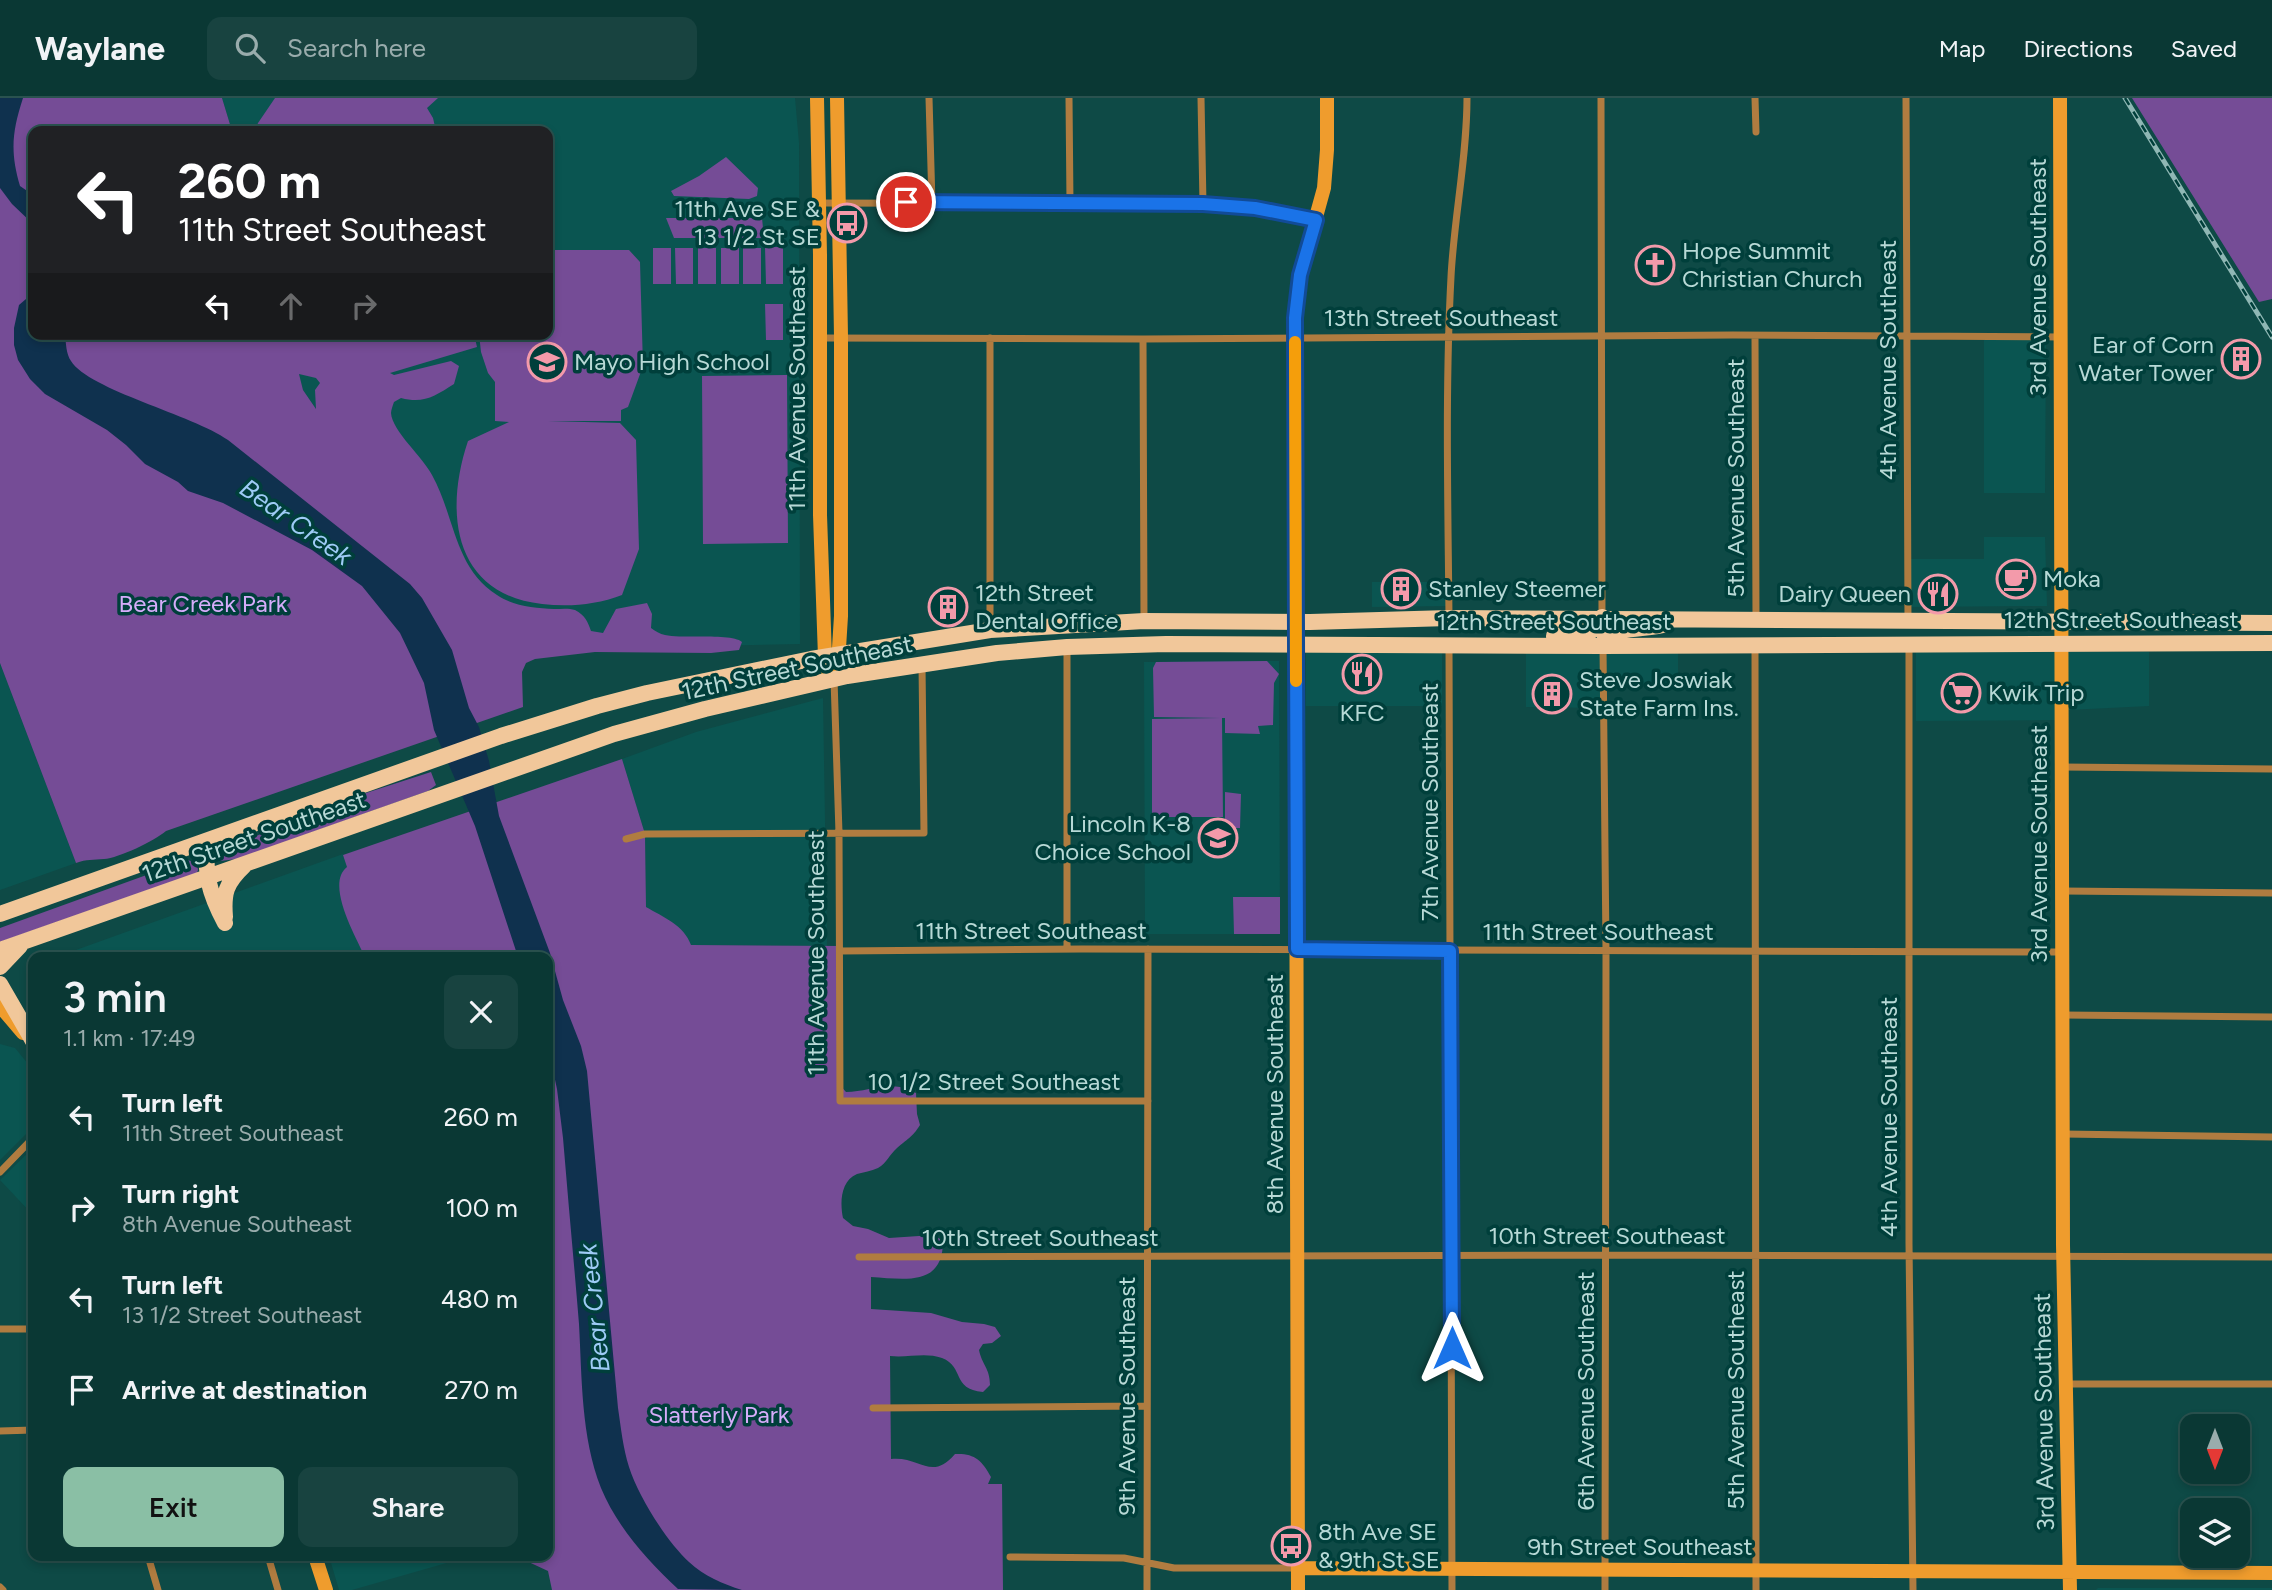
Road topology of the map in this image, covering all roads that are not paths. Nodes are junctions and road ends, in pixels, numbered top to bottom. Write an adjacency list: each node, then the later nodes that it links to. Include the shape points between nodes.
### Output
1 (817, 98): 13 (main road, 11th Avenue Southeast)
2 (837, 98): 14 (main road, 11th Avenue Southeast)
3 (929, 98): 15 (street)
4 (1069, 98): 16 (street)
5 (1201, 98): 17 (street)
6 (1327, 98): 18 (main road, 8th Avenue Southeast, via 1327,158)
7 (1467, 98): 22 (street)
8 (1601, 98): 23 (street)
9 (1755, 98): 12 (street)
10 (1906, 98): 27 (street, 4th Avenue Southeast)
11 (2060, 98): 24 (main road, 3rd Avenue Southeast)
12 (1756, 132)
13 (819, 203): 14 (street); 25 (main road, 11th Avenue Southeast)
14 (839, 203): 15 (street); 20 (main road, 11th Avenue Southeast)
15 (932, 203): 16 (street)
16 (1070, 203): 17 (street)
17 (1203, 204): 18 (street)
18 (1316, 220): 21 (main road, 8th Avenue Southeast, via 1300,275)
19 (1755, 336): 23 (street, 13th Street Southeast); 27 (street, 13th Street Southeast); 32 (street, 5th Avenue Southeast)
20 (841, 337): 25 (street, 13th Street Southeast); 26 (street, 13th Street Southeast); 48 (main road, 11th Avenue Southeast, via 841,616)
21 (1295, 337): 22 (street, 13th Street Southeast); 28 (street, 13th Street Southeast); 34 (main road, 8th Avenue Southeast)
22 (1449, 337): 23 (street, 13th Street Southeast); 30 (street)
23 (1602, 337): 29 (street)
24 (2061, 337): 27 (street, 13th Street Southeast); 36 (main road, 3rd Avenue Southeast)
25 (820, 338): 48 (main road, 11th Avenue Southeast, via 820,515)
26 (990, 338): 28 (street, 13th Street Southeast); 38 (street)
27 (1907, 338): 35 (street, 4th Avenue Southeast)
28 (1143, 339): 33 (street)
29 (1602, 617): 30 (main road, 12th Street Southeast); 31 (main road, 12th Street Southeast); 45 (main road, via 1601,625 1588,633 1532,638)
30 (1449, 618): 34 (main road, 12th Street Southeast)
31 (1685, 618): 32 (main road, 12th Street Southeast); 46 (main road, via 1651,628 1615,631)
32 (1756, 620): 35 (main road, 12th Street Southeast)
33 (1144, 621): 34 (main road, 12th Street Southeast); 38 (main road, 12th Street Southeast)
34 (1297, 621): 40 (main road, 8th Avenue Southeast)
35 (1908, 622): 36 (main road, 12th Street Southeast)
36 (2062, 622): 37 (main road, 12th Street Southeast); 42 (main road, 3rd Avenue Southeast)
37 (2272, 623)
38 (990, 630): 48 (main road, 12th Street Southeast)
39 (2272, 643): 42 (main road, 12th Street Southeast)
40 (1297, 644): 43 (main road, 12th Street Southeast); 47 (main road, 12th Street Southeast); 64 (main road, 8th Avenue Southeast)
41 (1909, 644): 42 (main road, 12th Street Southeast); 44 (main road, 12th Street Southeast); 70 (street, 4th Avenue Southeast)
42 (2062, 644): 51 (main road, 3rd Avenue Southeast)
43 (1449, 645): 45 (main road, 12th Street Southeast); 68 (street, 7th Avenue Southeast)
44 (1755, 645): 46 (main road, 12th Street Southeast); 66 (street, 5th Avenue Southeast)
45 (1519, 646): 46 (main road, 12th Street Southeast)
46 (1603, 646): 69 (street, 6th Avenue Southeast)
47 (1067, 647): 49 (main road, 12th Street Southeast); 62 (street)
48 (832, 656): 50 (main road, 11th Avenue Southeast, via 828,671); 55 (main road, 12th Street Southeast, via 585,709)
49 (922, 664): 50 (main road, 12th Street Southeast); 53 (street, via 924,833)
50 (834, 679): 53 (street, 11th Avenue Southeast); 56 (main road, 12th Street Southeast, via 614,734)
51 (2062, 767): 52 (street); 58 (main road, 3rd Avenue Southeast)
52 (2272, 769)
53 (839, 833): 54 (street, via 645,834); 67 (street, 11th Avenue Southeast)
54 (626, 839)
55 (206, 841): 57 (main road); 60 (main road, 12th Street Southeast)
56 (247, 863): 57 (main road, 12th Street Southeast); 57 (main road, via 228,884 225,923)
57 (206, 878): 61 (main road, 12th Street Southeast)
58 (2063, 891): 59 (street); 71 (main road, 3rd Avenue Southeast)
59 (2272, 893)
60 (0, 914)
61 (23, 942): 65 (main road, 12th Street Southeast); 72 (main road)
62 (1067, 949): 63 (street, 11th Street Southeast); 67 (street, 11th Street Southeast)
63 (1148, 949): 64 (street, 11th Street Southeast); 80 (street, 9th Avenue Southeast)
64 (1297, 949): 68 (street, 11th Street Southeast); 91 (main road, 8th Avenue Southeast)
65 (0, 950)
66 (1757, 950): 69 (street, 11th Street Southeast); 70 (street, 11th Street Southeast); 86 (street, 5th Avenue Southeast)
67 (840, 951): 79 (street, 11th Avenue Southeast)
68 (1450, 951): 69 (street, 11th Street Southeast); 87 (street, 7th Avenue Southeast)
69 (1606, 951): 85 (street, 6th Avenue Southeast)
70 (1908, 951): 71 (street, 11th Street Southeast); 88 (street, 4th Avenue Southeast)
71 (2062, 952): 75 (main road, 3rd Avenue Southeast)
72 (0, 967)
73 (0, 984): 77 (main road)
74 (0, 1006): 78 (main road)
75 (2062, 1015): 76 (street); 81 (main road, 3rd Avenue Southeast)
76 (2272, 1017)
77 (28, 1034)
78 (28, 1037)
79 (840, 1101): 80 (street, 10 1/2 Street Southeast)
80 (1148, 1101): 93 (street, 9th Avenue Southeast)
81 (2062, 1134): 82 (street); 89 (main road, 3rd Avenue Southeast)
82 (2272, 1137)
83 (28, 1143): 84 (street)
84 (0, 1172)
85 (1605, 1255): 86 (street, 10th Street Southeast); 87 (street, 10th Street Southeast); 109 (street, 6th Avenue Southeast)
86 (1755, 1255): 88 (street, 10th Street Southeast); 110 (street, 5th Avenue Southeast)
87 (1452, 1256): 91 (street, 10th Street Southeast); 108 (street, 7th Avenue Southeast)
88 (1909, 1256): 89 (street, 10th Street Southeast); 111 (street, 4th Avenue Southeast)
89 (2063, 1256): 92 (street, 10th Street Southeast); 96 (main road, 3rd Avenue Southeast)
90 (859, 1257): 93 (street, 10th Street Southeast)
91 (1298, 1257): 93 (street, 10th Street Southeast); 107 (main road, 8th Avenue Southeast)
92 (2272, 1257)
93 (1146, 1258): 98 (street, 9th Avenue Southeast)
94 (0, 1329): 95 (street)
95 (28, 1329)
96 (2065, 1384): 97 (street); 112 (main road, 3rd Avenue Southeast)
97 (2272, 1384)
98 (1146, 1406): 99 (street); 106 (street, 9th Avenue Southeast)
99 (873, 1408)
100 (28, 1430): 101 (street)
101 (0, 1431)
102 (1010, 1558): 106 (street, 9th Street Southeast)
103 (149, 1561): 114 (street)
104 (269, 1561): 115 (street)
105 (317, 1561): 116 (main road)
106 (1147, 1562): 107 (street, 9th Street Southeast, via 1174,1568); 117 (street, 9th Avenue Southeast)
107 (1298, 1569): 108 (main road, 9th Street Southeast); 118 (main road, 8th Avenue Southeast)
108 (1452, 1570): 109 (main road, 9th Street Southeast); 119 (street, 7th Avenue Southeast)
109 (1605, 1570): 110 (main road, 9th Street Southeast); 120 (street, 6th Avenue Southeast)
110 (1756, 1570): 111 (main road, 9th Street Southeast); 121 (street, 5th Avenue Southeast)
111 (1913, 1571): 112 (main road, 9th Street Southeast); 122 (street, 4th Avenue Southeast)
112 (2070, 1571): 113 (main road, 9th Street Southeast); 123 (main road, 3rd Avenue Southeast)
113 (2272, 1573)
114 (158, 1590)
115 (278, 1590)
116 (326, 1590)
117 (1147, 1590)
118 (1298, 1590)
119 (1452, 1590)
120 (1605, 1590)
121 (1756, 1590)
122 (1913, 1590)
123 (2070, 1590)

